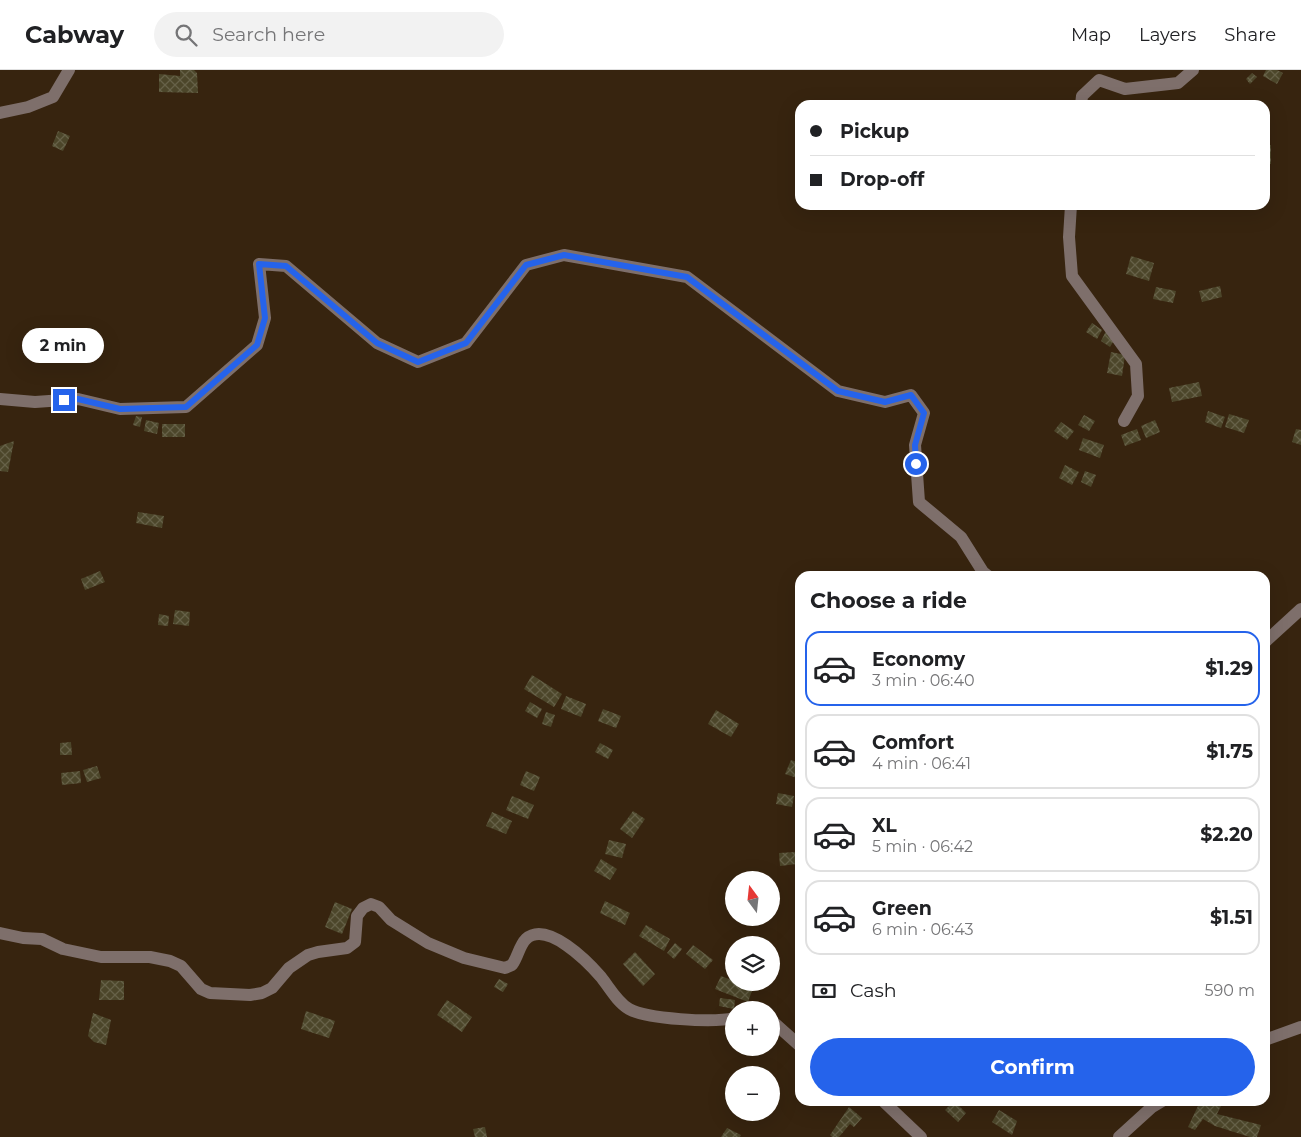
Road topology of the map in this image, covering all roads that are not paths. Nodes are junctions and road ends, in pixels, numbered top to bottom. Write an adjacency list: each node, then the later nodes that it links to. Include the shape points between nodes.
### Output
1 (69, 70): 4 (street, via 53,97)
2 (1193, 70): 3 (street, via 1178,83 1125,89 1099,80)
3 (1082, 100)
4 (0, 113)
5 (1071, 210): 7 (street, via 1072,276 1136,364 1138,396)
6 (0, 399): 8 (street, via 35,402 78,399 120,409 186,407 257,345 265,318 259,264 286,266 377,343 418,362 466,343 526,265 564,255 687,277 838,391 885,402 911,395 924,413 915,445 919,502 962,537)
7 (1124, 421)
8 (982, 571)
9 (1301, 609): 10 (street)
10 (1270, 637)
11 (0, 933): 12 (street, via 42,939 63,949 101,957 170,960 181,966 201,989 250,995 272,988 289,968 308,955 347,948 355,942 357,916 362,908 371,904 428,943 464,958 505,968 512,965 528,937 547,934 569,947 628,1009 685,1020)
12 (725, 1020)
13 (1301, 1026): 15 (street)
14 (780, 1028): 16 (street)
15 (1270, 1038)
16 (795, 1042)
17 (888, 1106): 19 (street)
18 (1155, 1106): 20 (street)
19 (922, 1137)
20 (1119, 1137)

